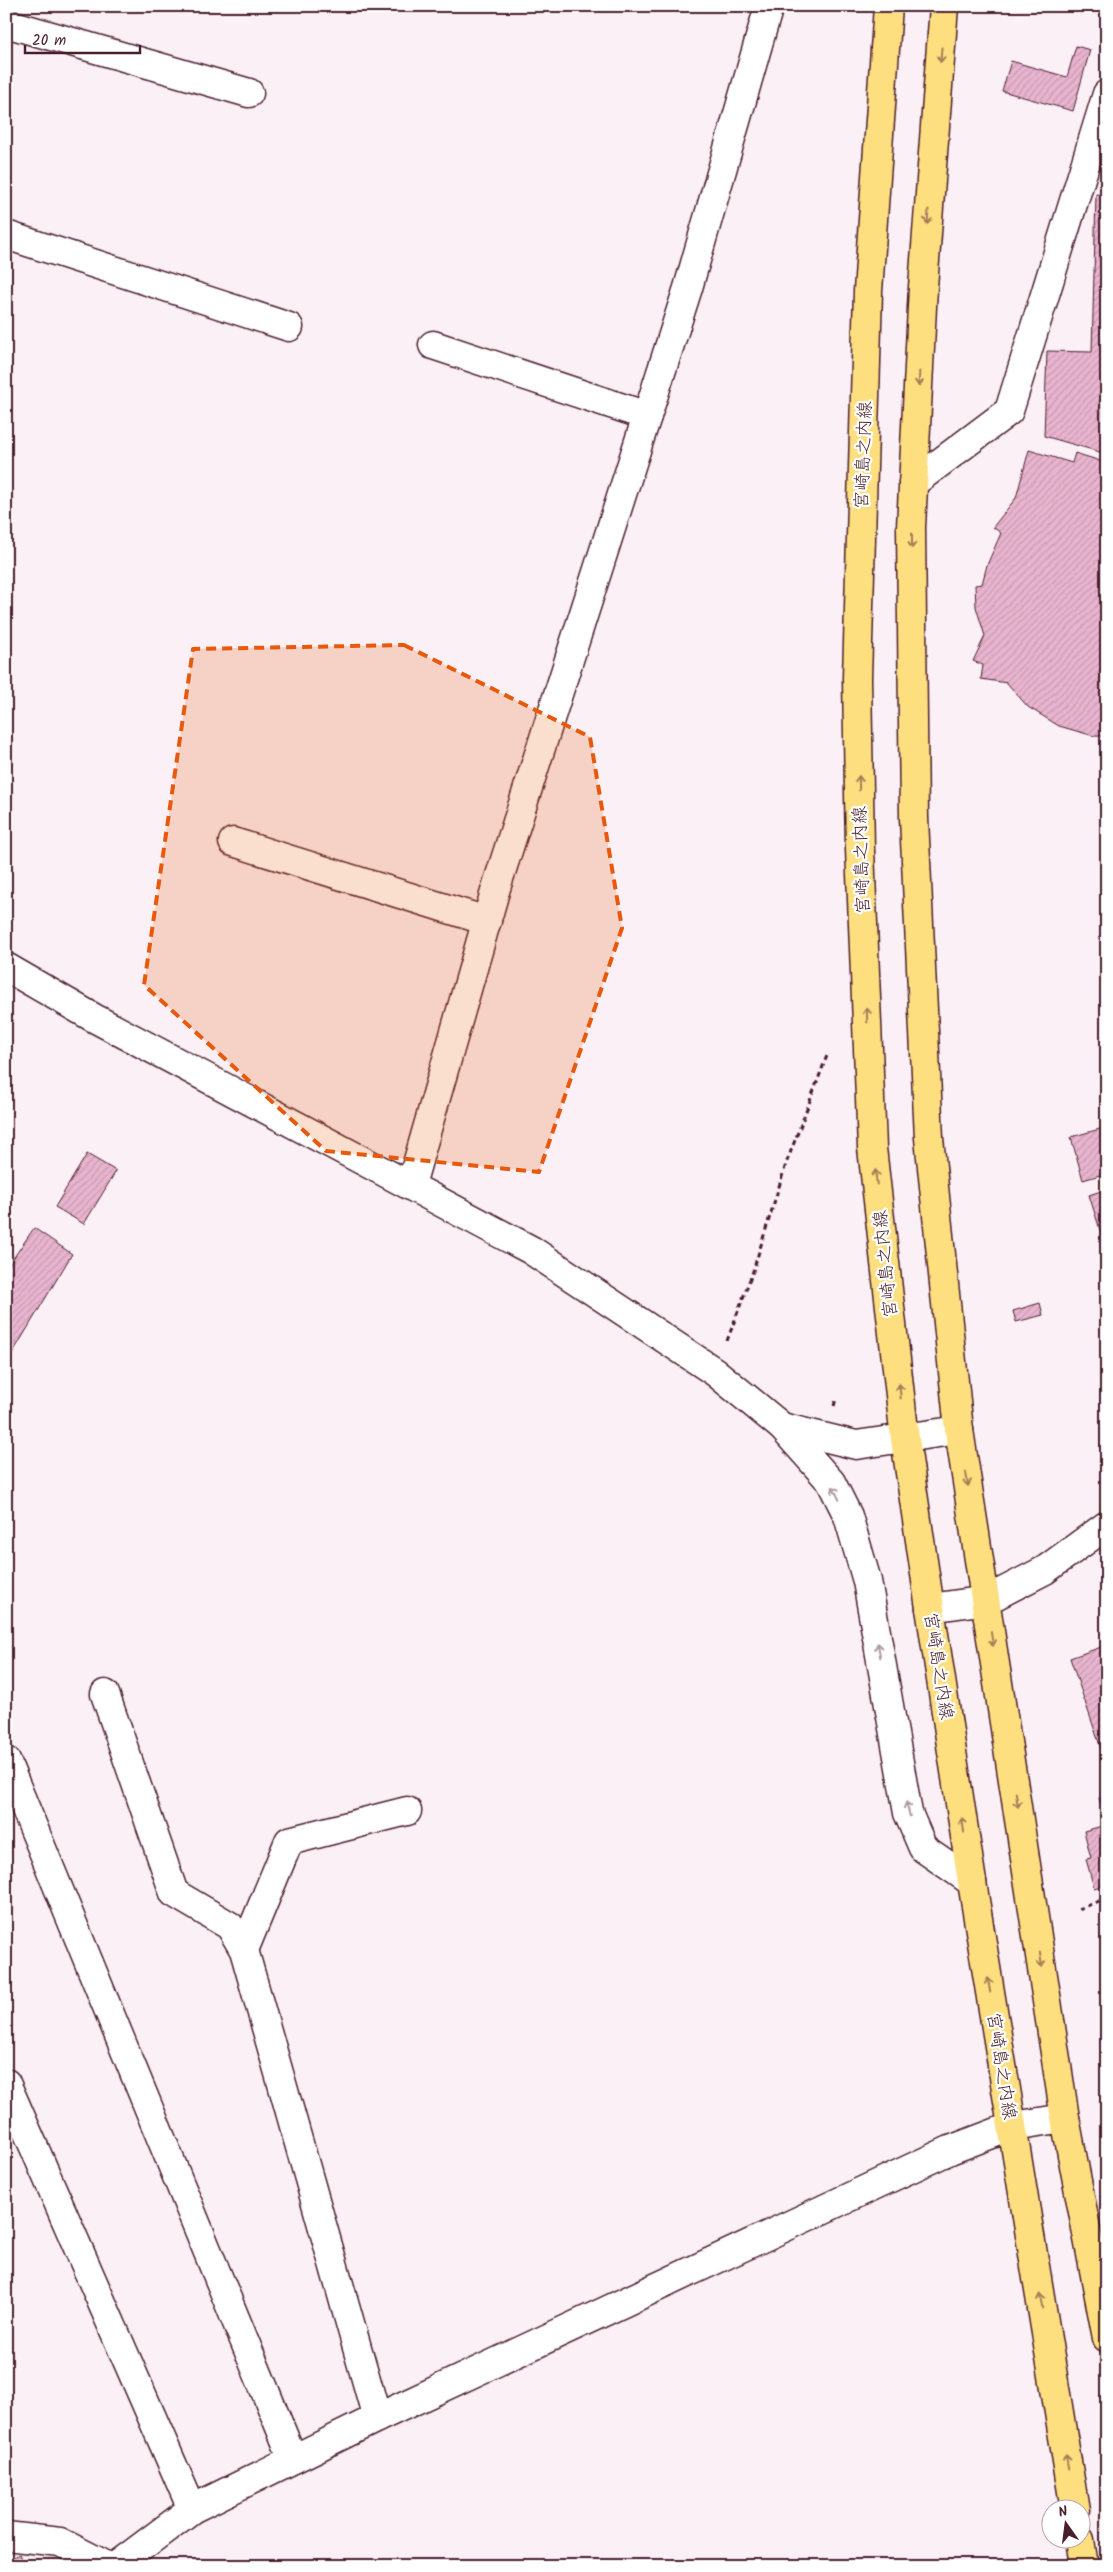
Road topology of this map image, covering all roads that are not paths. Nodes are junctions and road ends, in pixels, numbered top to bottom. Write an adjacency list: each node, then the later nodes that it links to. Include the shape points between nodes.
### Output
1 (769, 6): 10 (street, via 688,288)
2 (888, 6): 18 (main road, 宮崎島之内線, one-way to 2, via 872,1148 857,678 868,291)
3 (944, 6): 11 (main road, one-way to 11, via 923,287)
4 (6, 23): 5 (street)
5 (249, 92)
6 (1107, 94): 11 (street, via 1009,412)
7 (6, 235): 8 (street)
8 (289, 327)
9 (433, 345): 10 (street)
10 (647, 416): 13 (street)
11 (913, 483): 17 (main road, one-way to 17, via 914,818 929,1138)
12 (233, 842): 13 (street)
13 (487, 922): 15 (street)
14 (6, 967): 15 (street, via 94,1018)
15 (412, 1185): 16 (street, via 531,1250 715,1372)
16 (782, 1427): 18 (street, via 856,1445); 25 (street, one-way to 16, via 923,1848 908,1813 866,1581 848,1516 830,1482)
17 (959, 1430): 18 (street); 20 (main road, one-way to 20)
18 (905, 1439): 21 (main road, 宮崎島之内線)
19 (1107, 1525): 20 (street, via 1045,1570)
20 (986, 1600): 21 (street); 28 (main road, one-way to 28)
21 (930, 1608): 25 (main road, 宮崎島之内線, one-way to 21)
22 (105, 1694): 26 (street, via 174,1893 230,1926)
23 (6, 1761): 32 (street)
24 (408, 1810): 26 (street, via 289,1842)
25 (972, 1882): 29 (main road, 宮崎島之内線, one-way to 25)
26 (244, 1950): 31 (street)
27 (6, 2083): 34 (street)
28 (1064, 2118): 29 (street); 30 (main road)
29 (1012, 2126): 31 (street, via 950,2150); 33 (main road, 宮崎島之内線, one-way to 29)
30 (1107, 2338)
31 (377, 2418): 32 (street)
32 (293, 2459): 34 (street)
33 (1073, 2500)
34 (192, 2509): 38 (street)
35 (6, 2536): 37 (street, via 60,2542)
36 (1082, 2550): 39 (main road)
37 (107, 2566)
38 (116, 2566)
39 (1084, 2566)

